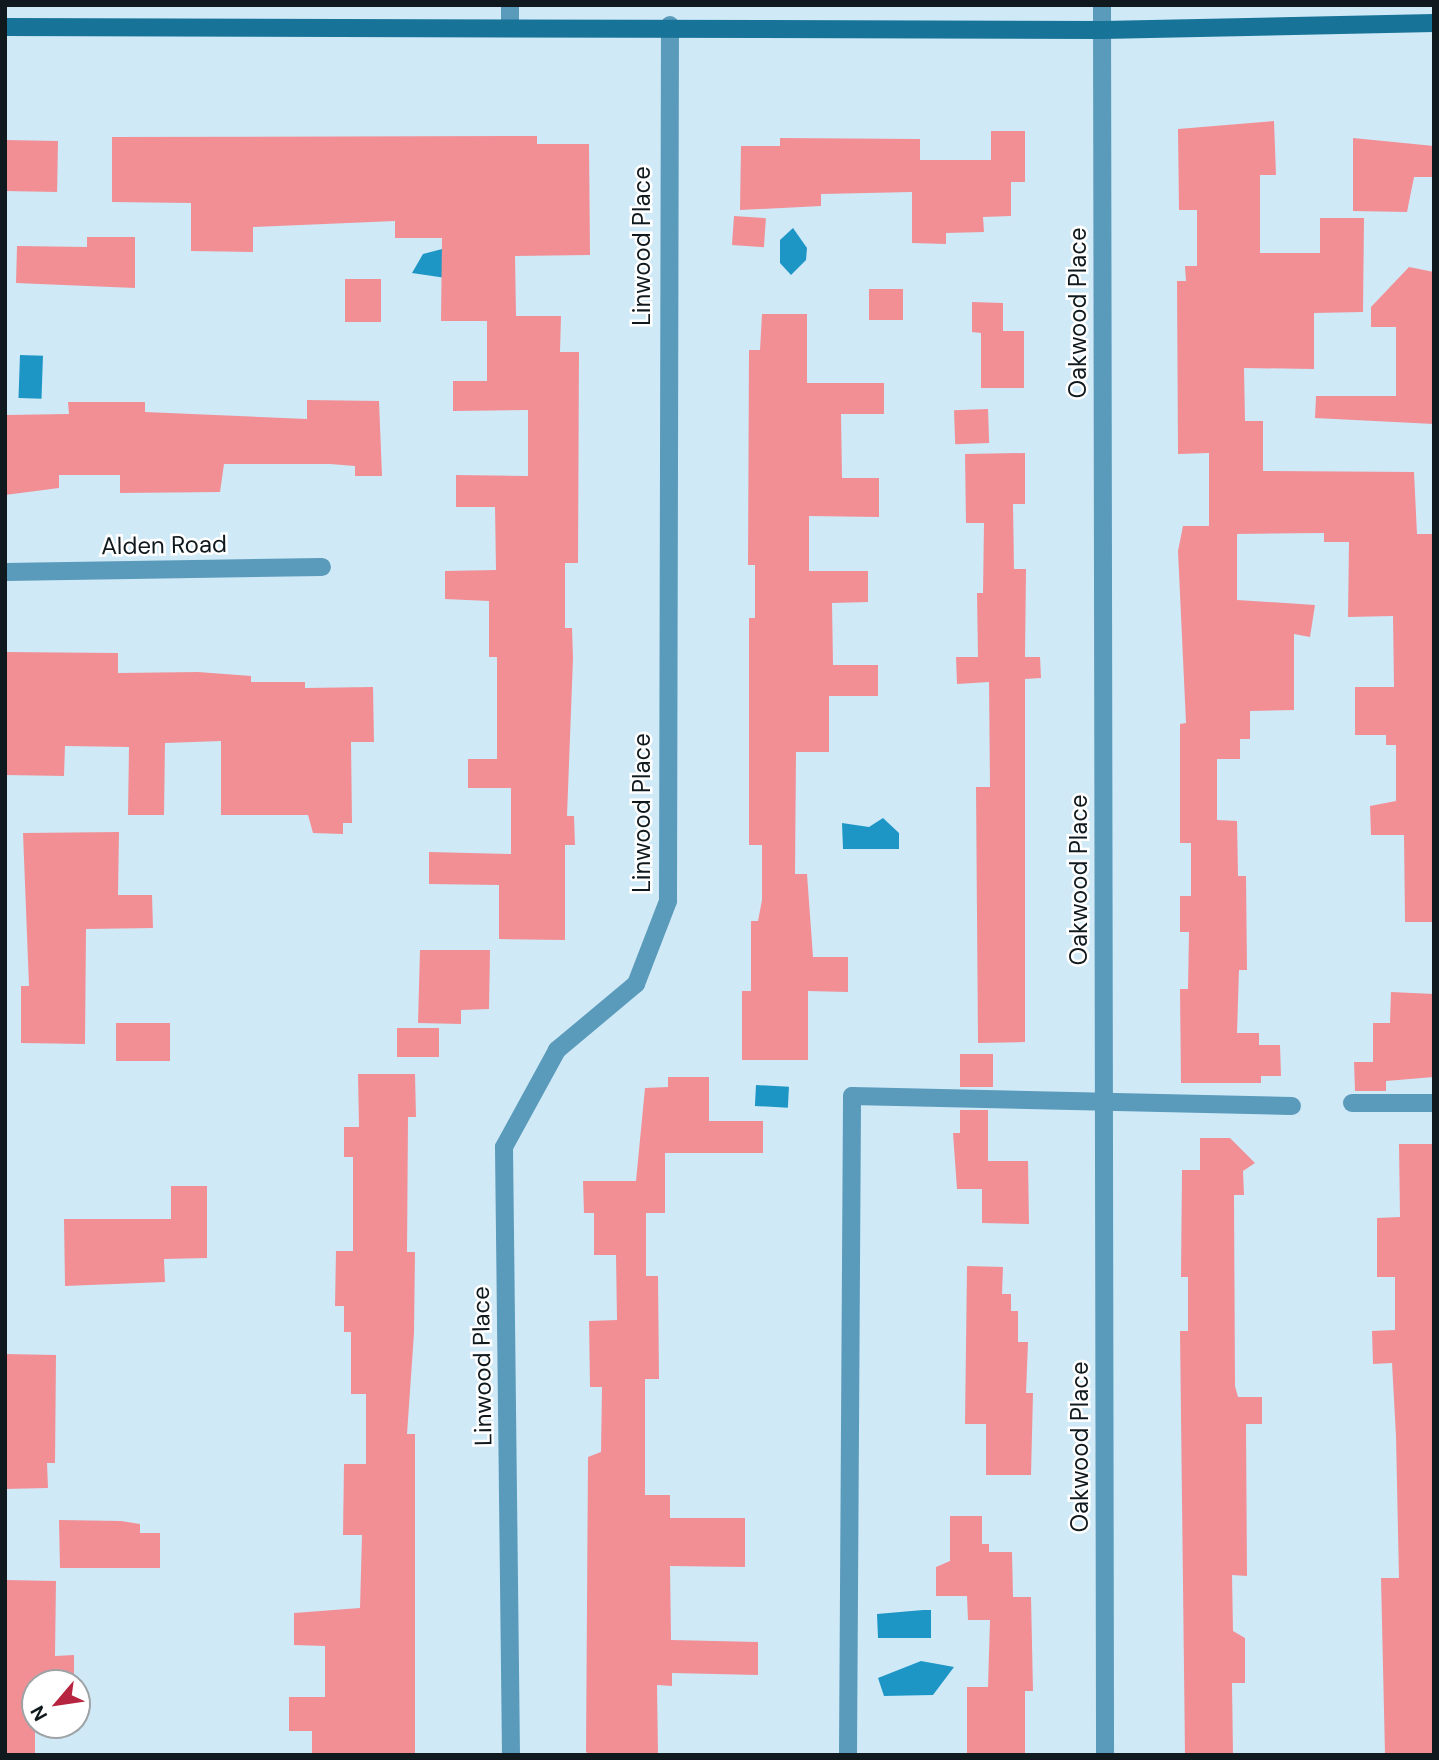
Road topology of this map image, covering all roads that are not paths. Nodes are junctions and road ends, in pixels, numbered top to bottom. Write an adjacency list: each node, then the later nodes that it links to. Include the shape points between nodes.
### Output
1 (510, 5): 5 (street)
2 (1102, 5): 7 (street, Oakwood Place)
3 (1434, 23): 7 (main road)
4 (670, 25): 5 (main road); 7 (main road); 14 (street, Linwood Place, via 668,901 636,984 557,1050 504,1147)
5 (510, 26): 6 (main road)
6 (5, 27)
7 (1102, 30): 10 (street, Oakwood Place)
8 (323, 567): 9 (street, Alden Road)
9 (5, 572)
10 (1104, 1101): 13 (street); 15 (street, via 852,1096); 16 (street, Oakwood Place)
11 (1352, 1102): 12 (street)
12 (1434, 1103)
13 (1292, 1106)
14 (511, 1755)
15 (848, 1755)
16 (1105, 1755)

